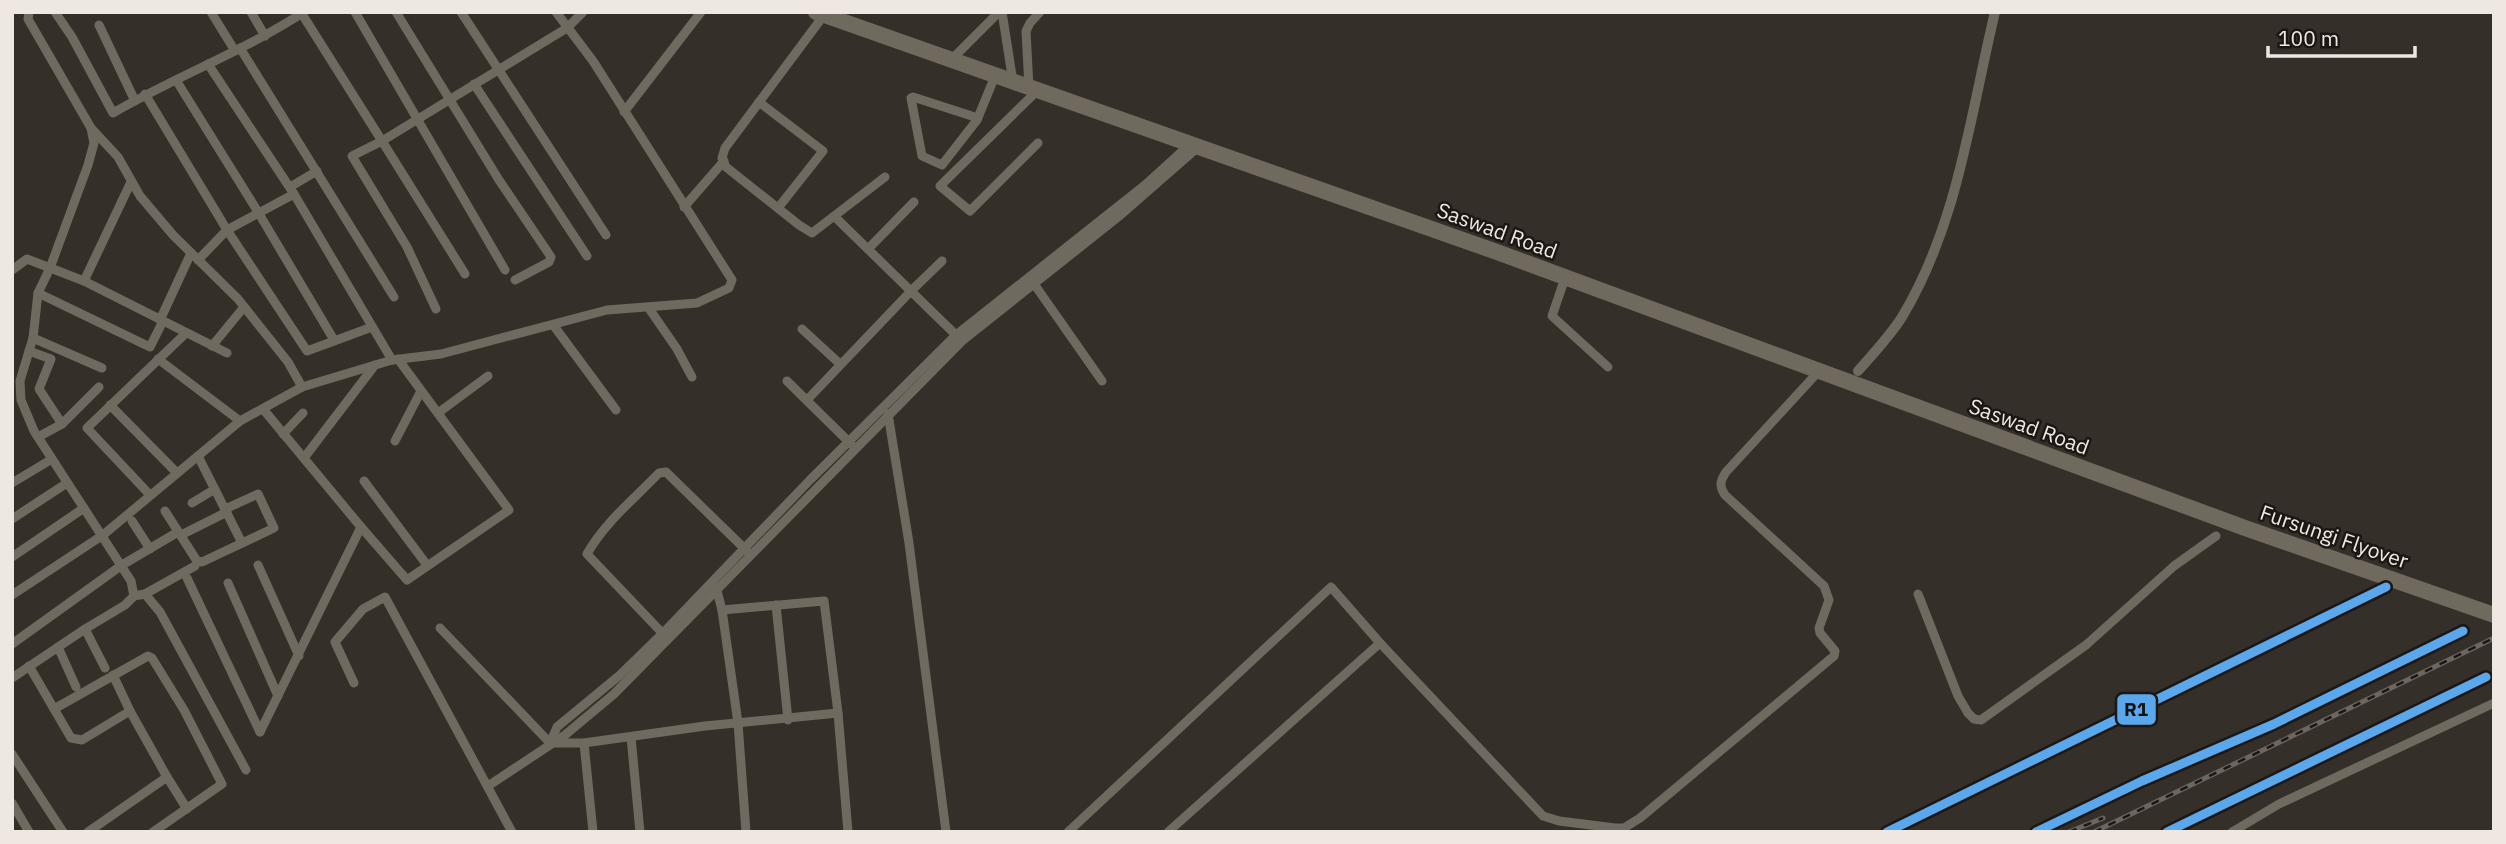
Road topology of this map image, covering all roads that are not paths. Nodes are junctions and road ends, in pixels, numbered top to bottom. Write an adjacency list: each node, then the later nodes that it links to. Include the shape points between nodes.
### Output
1 (29, 12): 35 (street, via 28,19)
2 (55, 12): 30 (street, via 113,113)
3 (211, 12): 19 (street)
4 (251, 12): 18 (street)
5 (355, 12): 34 (street)
6 (396, 12): 29 (street)
7 (461, 12): 22 (street)
8 (556, 12): 17 (street)
9 (583, 12): 17 (street)
10 (701, 12): 32 (street)
11 (1001, 12): 20 (street); 25 (street)
12 (1040, 12): 27 (street, via 1026,31)
13 (1995, 12): 87 (street, via 1958,181 1930,259 1901,318)
14 (303, 13): 18 (street); 36 (street)
15 (820, 14): 20 (highway, Saswad Road); 31 (street)
16 (99, 25): 30 (street)
17 (567, 28): 22 (street); 32 (street)
18 (265, 36): 19 (street)
19 (237, 49): 21 (street); 40 (street)
20 (951, 60): 23 (highway, Saswad Road)
21 (208, 64): 24 (street); 43 (street)
22 (500, 69): 26 (street); 50 (street)
23 (995, 76): 25 (highway, Saswad Road); 33 (street)
24 (176, 80): 28 (street); 47 (street)
25 (1013, 82): 27 (highway, Saswad Road)
26 (474, 83): 29 (street); 53 (street)
27 (1033, 89): 37 (street, via 940,185 970,211); 38 (highway, Saswad Road)
28 (145, 94): 30 (street); 49 (street)
29 (449, 100): 34 (street); 60 (street, via 551,257)
30 (135, 101)
31 (760, 102): 39 (street, via 725,148); 46 (street, via 823,151)
32 (624, 112): 45 (street)
33 (978, 118): 33 (street, via 940,164 922,156 911,99)
34 (416, 120): 36 (street); 57 (street)
35 (91, 128): 42 (street, via 118,157); 55 (street, via 94,143)
36 (382, 141): 58 (street); 68 (street, via 352,156 407,247)
37 (1038, 143)
38 (1193, 147): 59 (highway, Saswad Road); 62 (street)
39 (724, 161): 45 (street); 46 (street)
40 (317, 171): 43 (street); 65 (street)
41 (885, 177): 46 (street, via 812,233)
42 (131, 182): 52 (street); 61 (street)
43 (292, 191): 47 (street); 71 (street)
44 (914, 202): 51 (street)
45 (684, 207): 67 (street, via 732,284 697,303)
46 (778, 208)
47 (258, 212): 49 (street); 76 (street)
48 (836, 218): 51 (street)
49 (227, 230): 52 (street); 76 (street, via 307,351)
50 (606, 235)
51 (868, 248): 63 (street)
52 (194, 256): 66 (street); 69 (street)
53 (587, 256)
54 (942, 261): 63 (street)
55 (50, 268): 56 (street, via 27,259); 61 (street); 64 (street)
56 (12, 270)
57 (505, 270)
58 (465, 274)
59 (1565, 278): 84 (street, via 1552,316); 86 (highway, Saswad Road)
60 (515, 280)
61 (84, 281): 69 (street)
62 (1032, 281): 75 (street); 91 (street)
63 (911, 291): 75 (street); 83 (street)
64 (38, 293): 69 (street, via 150,348); 74 (street)
65 (394, 297)
66 (244, 307): 77 (street); 93 (street)
67 (648, 307): 70 (street, via 607,310); 89 (street)
68 (436, 309)
69 (161, 321): 73 (street)
70 (554, 326): 81 (street, via 441,354); 99 (street)
71 (372, 327): 76 (street); 81 (street)
72 (802, 328): 83 (street)
73 (186, 333): 77 (street); 80 (street)
74 (33, 338): 78 (street); 85 (street)
75 (959, 338): 97 (street); 102 (street)
76 (334, 340)
77 (212, 345): 79 (street)
78 (29, 351): 104 (street, via 51,359 39,388); 106 (street, via 20,381 21,400)
79 (227, 353)
80 (158, 359): 96 (street); 103 (street)
81 (395, 360): 82 (street); 94 (street)
82 (375, 365): 93 (street); 110 (street)
83 (840, 365): 95 (street)
84 (1608, 367)
85 (102, 368)
86 (1819, 371): 118 (highway, Saswad Road); 151 (street, via 1726,472 1720,488 1828,591 1819,628 1834,656 1630,825 1615,828 1543,816)
87 (1858, 371)
88 (488, 376): 101 (street)
89 (692, 377)
90 (788, 381): 95 (street)
91 (1102, 381)
92 (99, 387): 104 (street)
93 (302, 387): 98 (street)
94 (421, 391): 101 (street); 107 (street)
95 (807, 400): 108 (street)
96 (110, 405): 112 (street); 117 (street, via 87,428)
97 (886, 405): 102 (street); 108 (street)
98 (263, 409): 103 (street); 105 (street)
99 (616, 410)
100 (303, 413): 105 (street)
101 (438, 413): 135 (street, via 509,510)
102 (888, 416): 108 (street); 185 (street)
103 (240, 421): 109 (street)
104 (62, 424): 106 (street)
105 (284, 433): 110 (street)
106 (38, 438): 111 (street)
107 (395, 440)
108 (852, 445): 131 (street)
109 (198, 456): 112 (street); 116 (street)
110 (304, 458): 125 (street)
111 (52, 459): 114 (street); 115 (street)
112 (177, 473): 117 (street)
113 (364, 481): 135 (street)
114 (12, 483)
115 (67, 483): 120 (street); 123 (street)
116 (215, 489): 119 (street); 121 (street)
117 (150, 495): 127 (street)
118 (2161, 497): 146 (highway, Fursungi Flyover)
119 (192, 503)
120 (84, 508): 127 (street); 132 (street)
121 (226, 510): 126 (street); 129 (street); 129 (street, via 260,496 274,527)
122 (165, 511): 126 (street)
123 (12, 519)
124 (132, 521): 130 (street)
125 (361, 527): 135 (street, via 407,580); 153 (street)
126 (180, 533): 129 (street, via 199,562); 130 (street)
127 (103, 535): 133 (street); 142 (street)
128 (2216, 536): 141 (street, via 2174,566 2086,645 1981,720 1968,713 1958,696)
129 (242, 543)
130 (150, 549): 133 (street)
131 (747, 552): 139 (street); 149 (street, via 666,472 659,473 587,554)
132 (12, 557)
133 (121, 565): 143 (street); 150 (street)
134 (258, 565): 153 (street)
135 (428, 565)
136 (195, 566): 140 (street)
137 (187, 578): 160 (street, via 260,733)
138 (228, 583): 160 (street)
139 (715, 585): 145 (street); 149 (street)
140 (145, 594): 143 (street); 171 (street, via 188,660)
141 (1918, 594)
142 (12, 595)
143 (134, 596): 148 (street)
144 (776, 605): 145 (street); 164 (street, via 824,601); 165 (street)
145 (722, 610): 166 (street)
146 (2494, 615)
147 (440, 628): 168 (street)
148 (85, 629): 152 (street); 155 (street)
149 (665, 637): 168 (street, via 557,727)
150 (12, 643)
151 (1380, 643): 186 (street, via 1331,587); 187 (street)
152 (58, 647): 154 (street); 159 (street)
153 (299, 656): 160 (street)
154 (29, 666): 157 (street); 162 (street)
155 (105, 668)
156 (113, 675): 162 (street); 163 (street); 175 (street, via 148,656 184,710 222,784)
157 (12, 678)
158 (354, 683): 173 (street, via 335,642 363,609 385,597)
159 (76, 687)
160 (278, 696)
161 (2494, 702): 188 (street, via 2279,804)
162 (54, 709): 163 (street, via 75,740)
163 (130, 711): 172 (street)
164 (838, 713): 165 (street); 184 (street)
165 (788, 720): 166 (street)
166 (738, 723): 167 (street); 183 (street)
167 (631, 737): 169 (street); 182 (street)
168 (551, 743): 169 (street); 173 (street)
169 (584, 743): 181 (street)
170 (12, 754): 177 (street)
171 (246, 770)
172 (167, 778): 175 (street); 178 (street)
173 (488, 786): 180 (street)
174 (12, 803): 176 (street)
175 (187, 809): 179 (street)
176 (29, 832)
177 (63, 832)
178 (88, 832)
179 (153, 832)
180 (512, 832)
181 (593, 832)
182 (640, 832)
183 (746, 832)
184 (848, 832)
185 (946, 832)
186 (1068, 832)
187 (1168, 832)
188 (2232, 832)

